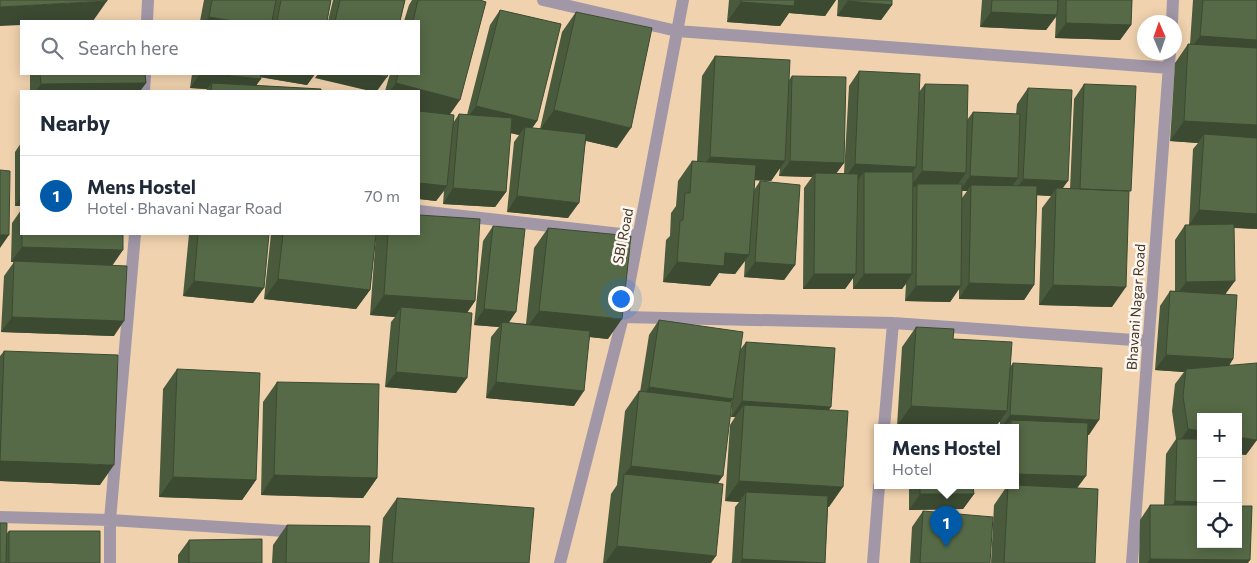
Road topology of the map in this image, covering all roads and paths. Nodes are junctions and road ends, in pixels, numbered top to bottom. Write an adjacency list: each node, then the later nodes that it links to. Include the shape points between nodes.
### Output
1 (148, 0): 6 (street)
2 (543, 0): 7 (street)
3 (683, 0): 7 (street, SBI Road)
4 (1173, 0): 5 (street)
5 (1172, 15)
6 (147, 20)
7 (677, 31): 9 (street); 14 (street, SBI Road)
8 (1169, 60): 9 (street, Bhavani Nagar Road)
9 (1168, 68): 17 (street, Bhavani Nagar Road)
10 (145, 75): 11 (street)
11 (144, 90)
12 (420, 211): 14 (street)
13 (135, 235): 21 (street)
14 (638, 236): 15 (street, SBI Road)
15 (623, 317): 16 (street); 24 (street, SBI Road)
16 (892, 323): 17 (street); 18 (street)
17 (1148, 341): 26 (street, Bhavani Nagar Road)
18 (884, 424)
19 (879, 489): 25 (street)
20 (0, 517): 21 (street)
21 (110, 520): 22 (street); 23 (street)
22 (315, 533)
23 (110, 563)
24 (560, 563)
25 (873, 563)
26 (1132, 563)

